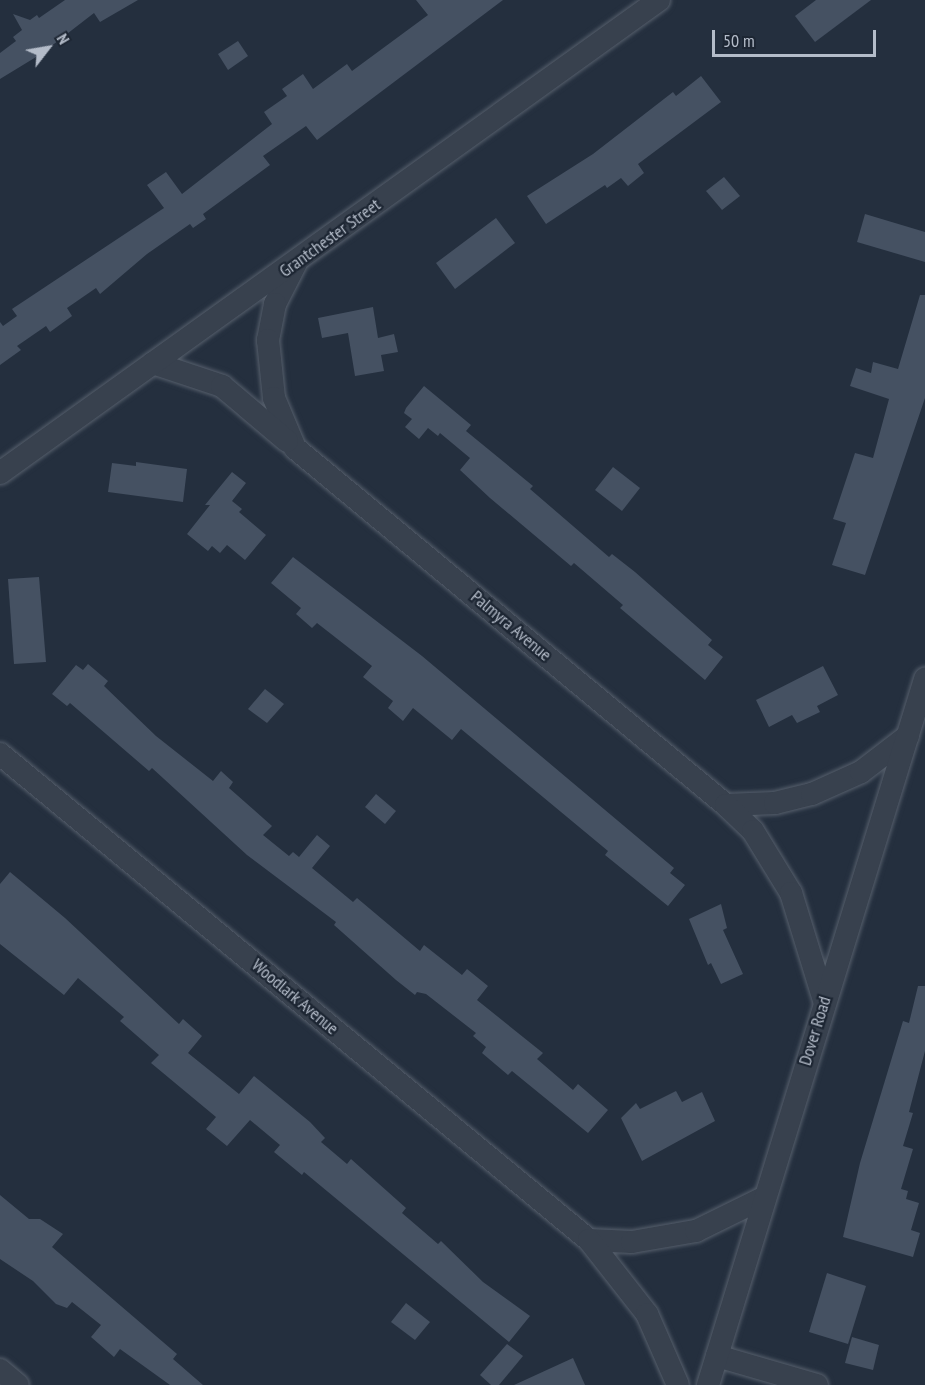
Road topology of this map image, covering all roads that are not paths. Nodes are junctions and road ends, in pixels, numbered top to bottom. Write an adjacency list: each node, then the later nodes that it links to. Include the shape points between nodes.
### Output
1 (659, 0): 2 (street, Grantchester Street)
2 (296, 263): 3 (street, Grantchester Street); 4 (street, Palmyra Avenue, via 275,303 268,340 274,398)
3 (153, 363): 4 (street, Palmyra Avenue, via 222,386); 5 (street, Grantchester Street)
4 (295, 448): 9 (street, Palmyra Avenue)
5 (0, 473)
6 (925, 679): 7 (street, Dover Road)
7 (908, 736): 9 (street, via 861,772 812,794 775,803); 10 (street, Dover Road)
8 (0, 754): 12 (street, Woodlark Avenue)
9 (726, 805): 10 (street, Palmyra Avenue, via 753,831 791,893)
10 (824, 1000): 11 (street, Dover Road)
11 (765, 1197): 12 (street, via 696,1231 632,1242); 13 (street, Dover Road)
12 (590, 1240): 16 (street, Woodlark Avenue, via 647,1314)
13 (717, 1356): 17 (street, Dover Road); 18 (street)
14 (0, 1370): 15 (street)
15 (18, 1385)
16 (678, 1385)
17 (708, 1385)
18 (818, 1385)

